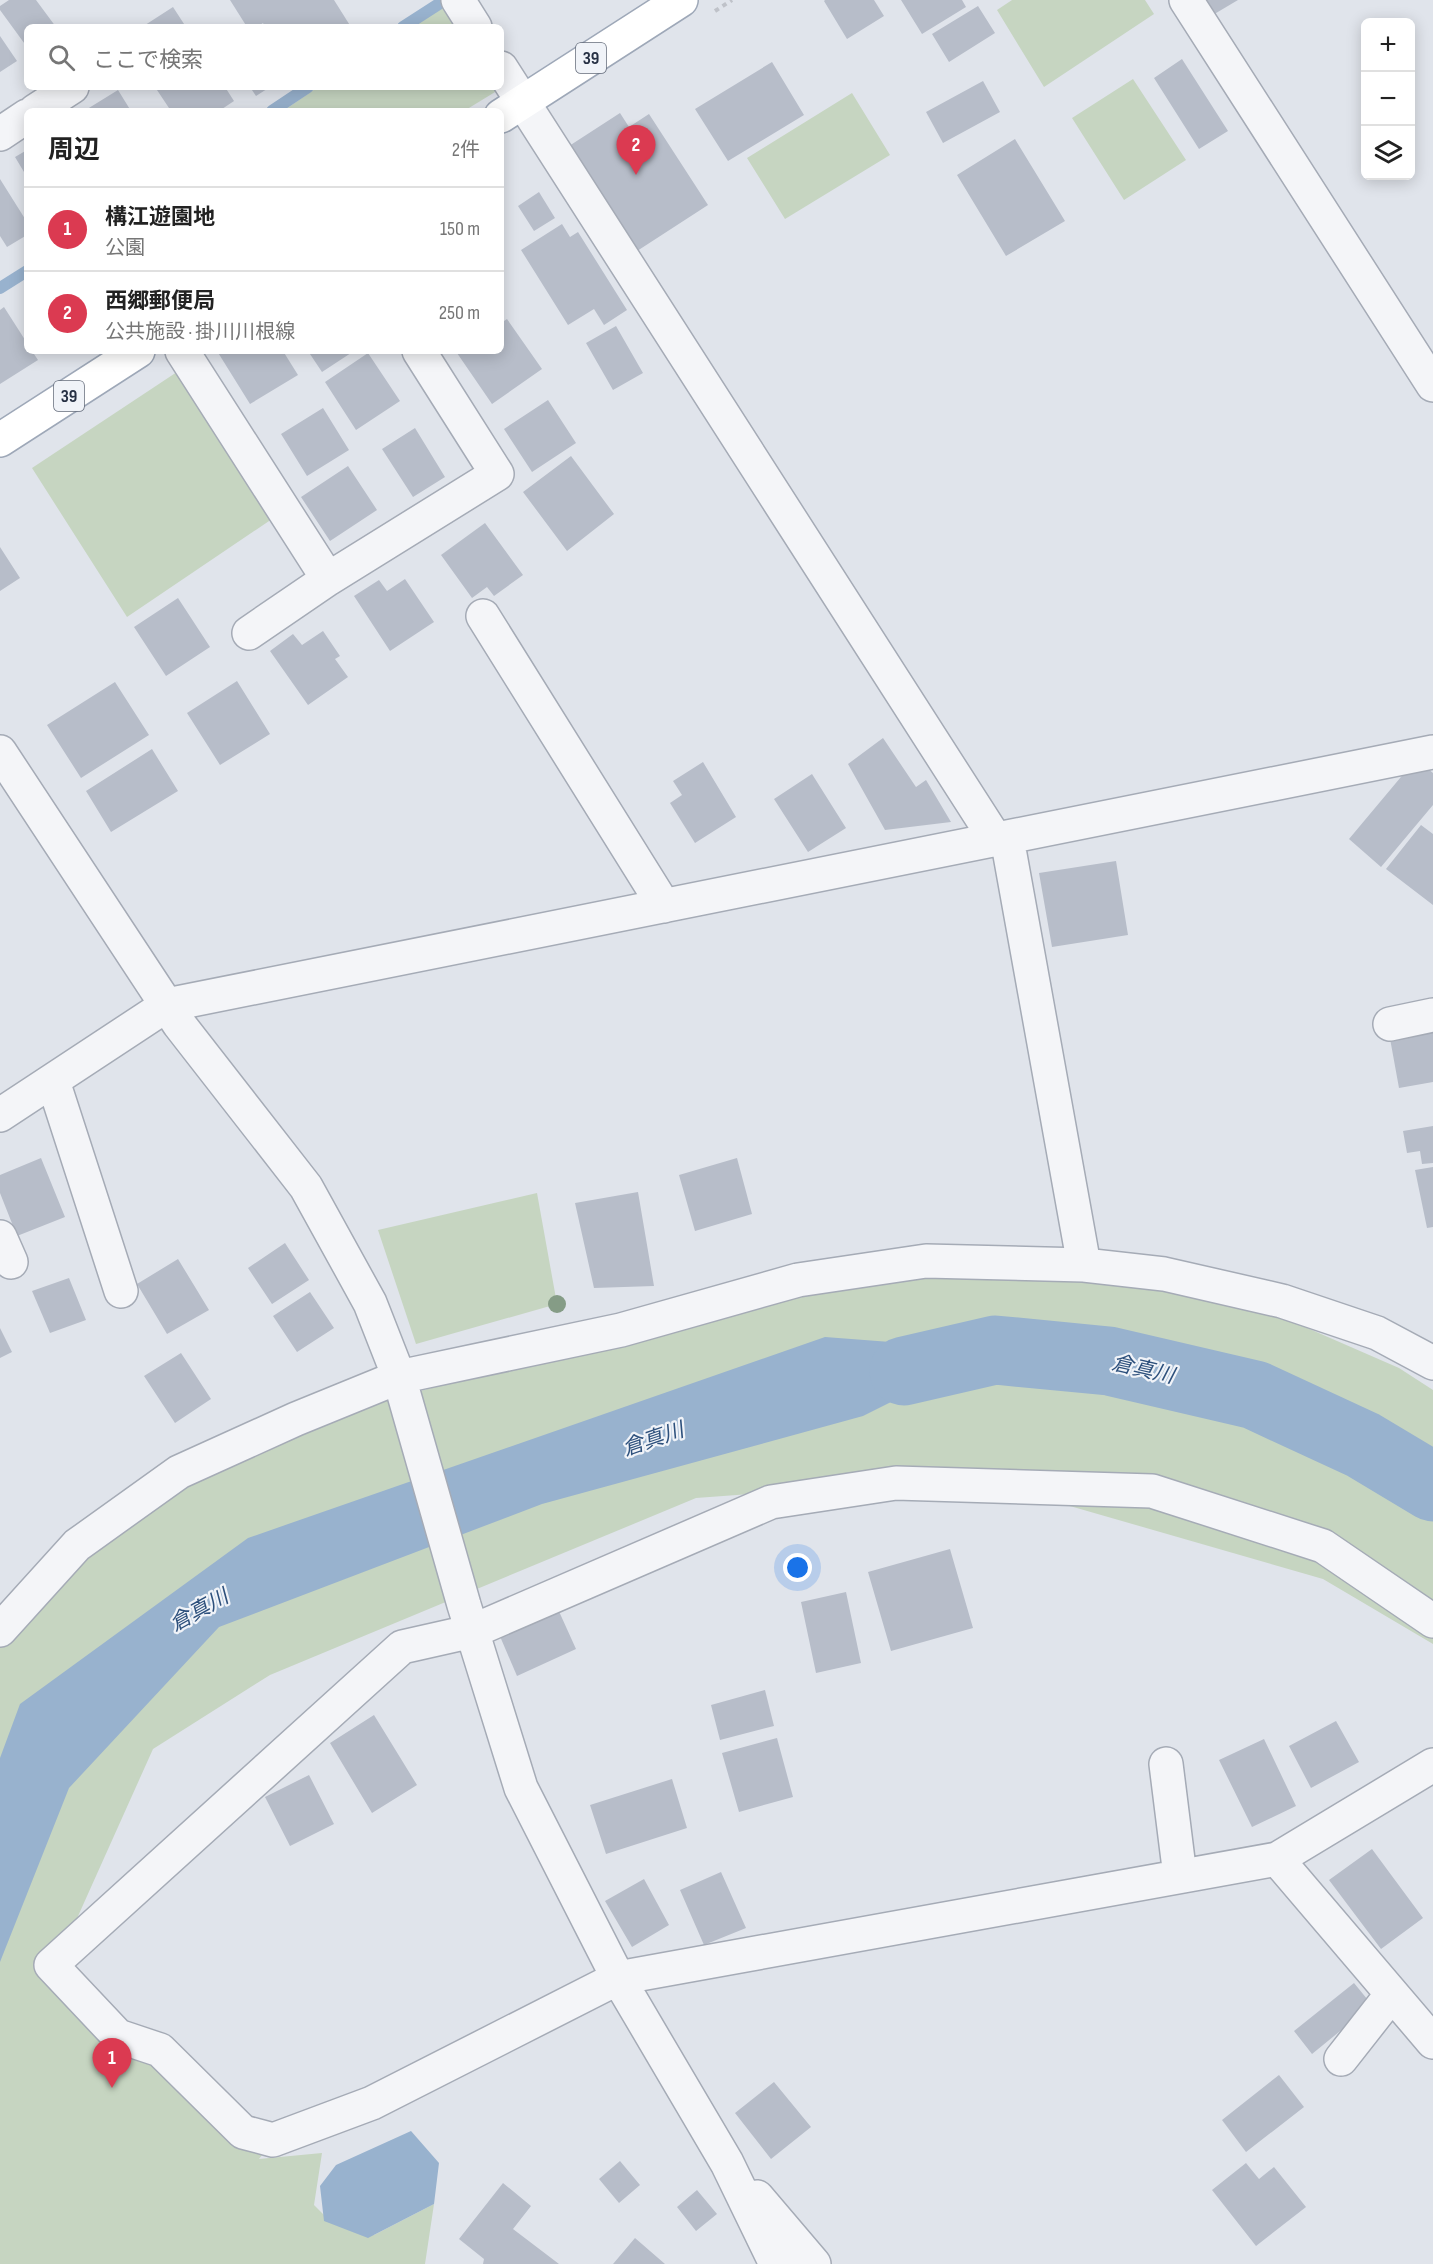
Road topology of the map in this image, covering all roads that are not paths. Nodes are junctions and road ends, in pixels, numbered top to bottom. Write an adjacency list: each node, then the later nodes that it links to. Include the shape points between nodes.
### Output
1 (681, 0): 6 (main road, 39)
2 (1186, 0): 12 (street)
3 (504, 79): 6 (street)
4 (67, 90): 5 (street)
5 (40, 108)
6 (512, 109): 19 (street)
7 (24, 118): 8 (street)
8 (0, 134)
9 (133, 354): 13 (main road, 39)
10 (184, 354): 14 (street)
11 (421, 354): 14 (street, via 497,474)
12 (1433, 385)
13 (2, 433)
14 (328, 579): 16 (street)
15 (483, 616): 20 (street)
16 (249, 633)
17 (0, 752): 21 (street)
18 (1433, 752): 19 (street)
19 (1001, 839): 20 (street); 26 (street)
20 (664, 906): 21 (street)
21 (167, 1005): 24 (street); 29 (street, via 306,1186 370,1303)
22 (1433, 1015): 23 (street)
23 (1390, 1024)
24 (52, 1081): 25 (street); 27 (street)
25 (0, 1115)
26 (1084, 1265): 28 (street, via 1164,1274 1282,1301 1377,1333); 29 (street, via 926,1261 798,1280)
27 (121, 1291)
28 (1433, 1363)
29 (402, 1389): 30 (street); 32 (street, via 297,1419 179,1472 77,1545)
30 (469, 1618): 31 (street, via 771,1502 896,1483 1152,1491 1323,1546); 37 (street, via 521,1788); 37 (street, via 402,1647 51,1965 118,2036 160,2050 243,2132 273,2140 372,2103)
31 (1433, 1621)
32 (0, 1630)
33 (1166, 1764): 36 (street)
34 (1433, 1765): 35 (street)
35 (1277, 1858): 36 (street); 38 (street)
36 (1180, 1876): 37 (street)
37 (618, 1978): 41 (street)
38 (1392, 1994): 39 (street); 40 (street)
39 (1432, 2038)
40 (1341, 2059)
41 (727, 2163): 42 (street); 43 (street)
42 (776, 2264)
43 (814, 2264)

